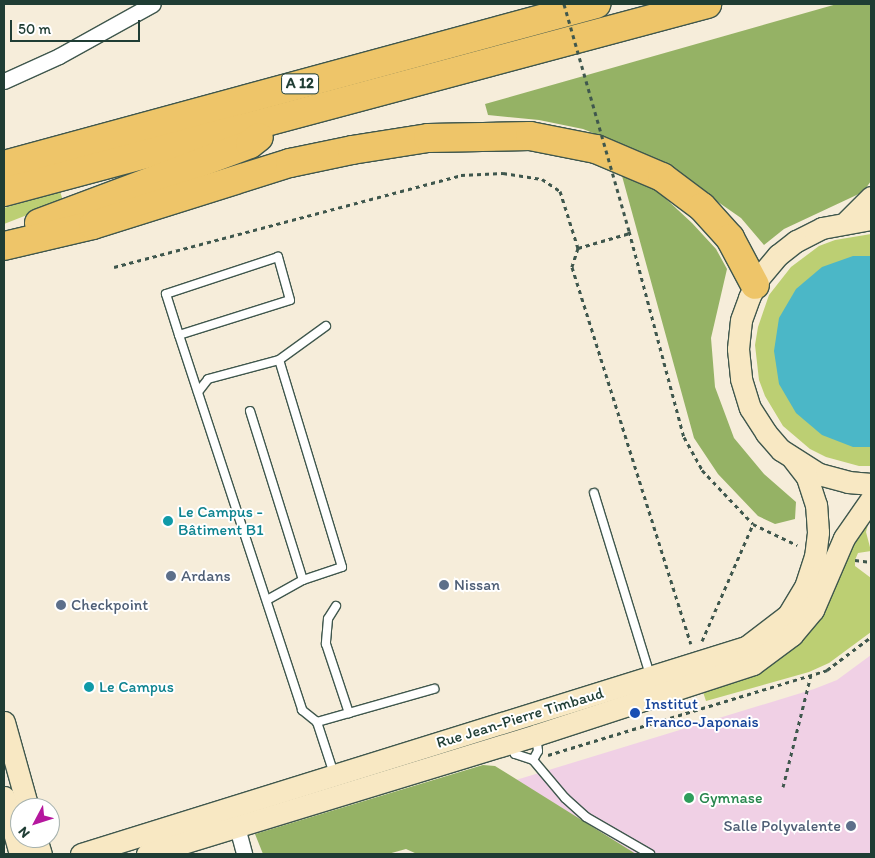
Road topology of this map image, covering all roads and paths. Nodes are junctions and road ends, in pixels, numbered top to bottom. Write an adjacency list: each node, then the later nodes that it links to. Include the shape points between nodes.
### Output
1 (153, 4): 5 (street, via 59,56)
2 (564, 4): 12 (path, bridge)
3 (596, 4): 7 (highway, A 12)
4 (707, 4): 6 (highway, A 12)
5 (4, 81)
6 (278, 119): 8 (highway, A 12); 13 (highway, via 250,144)
7 (4, 165)
8 (4, 192)
9 (871, 197): 11 (main road)
10 (871, 219): 11 (main road)
11 (847, 221): 17 (main road, via 815,230 796,241 773,261)
12 (630, 232): 15 (path); 27 (path, via 684,437 702,470)
13 (4, 238)
14 (4, 246): 17 (highway, via 93,225 290,163 352,150 438,138 530,136 596,149 662,177 702,207 730,238)
15 (578, 248): 16 (path, via 560,191 542,180 486,174 461,175); 36 (path, via 572,267)
16 (114, 267)
17 (755, 285): 23 (main road, via 738,334 740,379 750,408 762,427)
18 (326, 326): 20 (lane)
19 (178, 336): 19 (lane, via 166,294 278,257 290,300); 21 (lane)
20 (279, 360): 21 (lane, via 208,379); 31 (lane, via 342,567)
21 (198, 392): 32 (lane)
22 (250, 410): 31 (lane)
23 (793, 459): 24 (main road, via 833,479); 38 (main road, Rue Jean-Pierre Timbaud, via 807,477 818,521 815,557 798,600 776,626 746,647)
24 (871, 484)
25 (594, 493): 38 (lane)
26 (871, 499): 43 (main road, Rue Jean-Pierre Timbaud, via 844,538 813,610 792,636 765,656 753,664)
27 (753, 524): 28 (path); 35 (path)
28 (800, 547)
29 (855, 560): 30 (path)
30 (871, 562)
31 (303, 580): 32 (lane)
32 (267, 600): 42 (lane, via 302,710)
33 (336, 606): 40 (lane, via 328,619 326,644)
34 (871, 637): 37 (path, via 827,670)
35 (699, 648)
36 (692, 650)
37 (811, 674): 45 (path); 48 (path)
38 (651, 677): 43 (main road, Rue Jean-Pierre Timbaud)
39 (434, 690): 40 (lane)
40 (348, 713): 42 (lane)
41 (4, 722): 50 (main road)
42 (317, 722): 47 (lane)
43 (533, 725): 44 (main road, Rue Jean-Pierre Timbaud); 46 (lane, via 538,752)
44 (505, 734): 46 (lane, via 515,754); 47 (main road, Rue Jean-Pierre Timbaud)
45 (546, 756)
46 (533, 760): 58 (lane, via 586,817)
47 (338, 785): 51 (main road, Rue Jean-Pierre Timbaud); 55 (main road, Rue Jean-Pierre Timbaud)
48 (784, 786)
49 (4, 797): 54 (main road)
50 (25, 798)
51 (237, 827): 56 (main road, Rue Jean-Pierre Timbaud); 57 (street)
52 (4, 847): 53 (main road)
53 (6, 854)
54 (20, 854)
55 (82, 854)
56 (147, 854)
57 (244, 854)
58 (650, 854)

